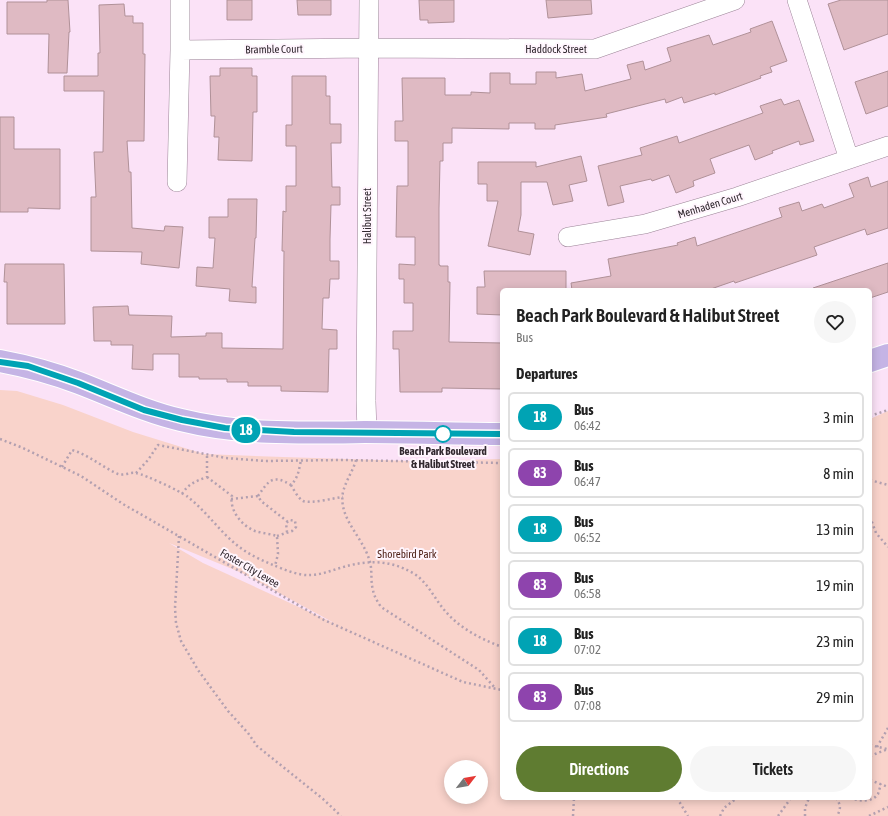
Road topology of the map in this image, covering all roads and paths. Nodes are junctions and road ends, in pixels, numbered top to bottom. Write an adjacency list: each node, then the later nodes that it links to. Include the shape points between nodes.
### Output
1 (180, 0): 6 (street)
2 (369, 0): 5 (street, Halibut Street)
3 (735, 0): 5 (street, Haddock Street, via 595,49)
4 (797, 0): 8 (street)
5 (368, 48): 6 (street, Bramble Court); 16 (street, Halibut Street)
6 (180, 50): 9 (street)
7 (888, 146): 8 (street, Menhaden Court)
8 (849, 159): 10 (street, Menhaden Court, via 737,197 645,224)
9 (177, 182)
10 (568, 237)
11 (888, 355): 12 (main road)
12 (872, 361)
13 (0, 362): 16 (main road, via 28,366 144,410 182,420 225,428 263,431)
14 (888, 410): 15 (path)
15 (872, 415)
16 (367, 432): 17 (main road)
17 (500, 434)
18 (0, 439): 23 (path, Foster City Levee)
19 (207, 455): 20 (path, via 249,460); 24 (path, via 158,445); 25 (path)
20 (301, 460): 21 (path); 27 (path, via 299,472)
21 (356, 460): 22 (path); 31 (path)
22 (500, 463)
23 (62, 467): 24 (path, via 72,450 120,475); 36 (path, Foster City Levee)
24 (136, 473): 29 (path)
25 (206, 477): 29 (path, via 194,481); 32 (path, via 232,496)
26 (872, 481): 28 (path)
27 (291, 485): 30 (path, via 283,480 274,479 268,482); 31 (path, via 303,500)
28 (888, 485)
29 (182, 494): 40 (path, via 206,513 238,546)
30 (258, 496): 32 (path); 33 (path)
31 (343, 497): 39 (path, via 343,508 348,522 365,548)
32 (231, 499): 37 (path, via 230,504 245,526)
33 (288, 522): 35 (path); 35 (path, via 295,521 296,527)
34 (872, 522): 38 (path, via 876,533)
35 (287, 532): 37 (path)
36 (179, 536): 42 (path, Foster City Levee, via 324,620 463,682); 61 (path, via 176,623 181,640 198,670 228,712 257,746)
37 (277, 536): 40 (path, via 278,554)
38 (888, 547)
39 (370, 561): 40 (path, via 308,576); 41 (path, via 384,562 414,574 429,588 457,623 483,640); 42 (path, via 372,588 381,606 479,670)
40 (275, 566)
41 (500, 646)
42 (496, 689): 43 (path, Foster City Levee)
43 (500, 690)
44 (888, 728): 46 (path)
45 (872, 746): 46 (path)
46 (877, 747): 47 (path)
47 (888, 750): 48 (path)
48 (872, 755)
49 (872, 781): 50 (path)
50 (881, 784): 51 (path); 52 (path, via 878,794)
51 (888, 787)
52 (872, 799)
53 (574, 800): 62 (path)
54 (678, 800): 63 (path)
55 (734, 800): 60 (path)
56 (789, 800): 64 (path)
57 (808, 800): 65 (path)
58 (837, 800): 66 (path, via 840,810)
59 (888, 807): 67 (path)
60 (720, 815)
61 (341, 816)
62 (573, 816)
63 (688, 816)
64 (778, 816)
65 (805, 816)
66 (837, 816)
67 (869, 816)

